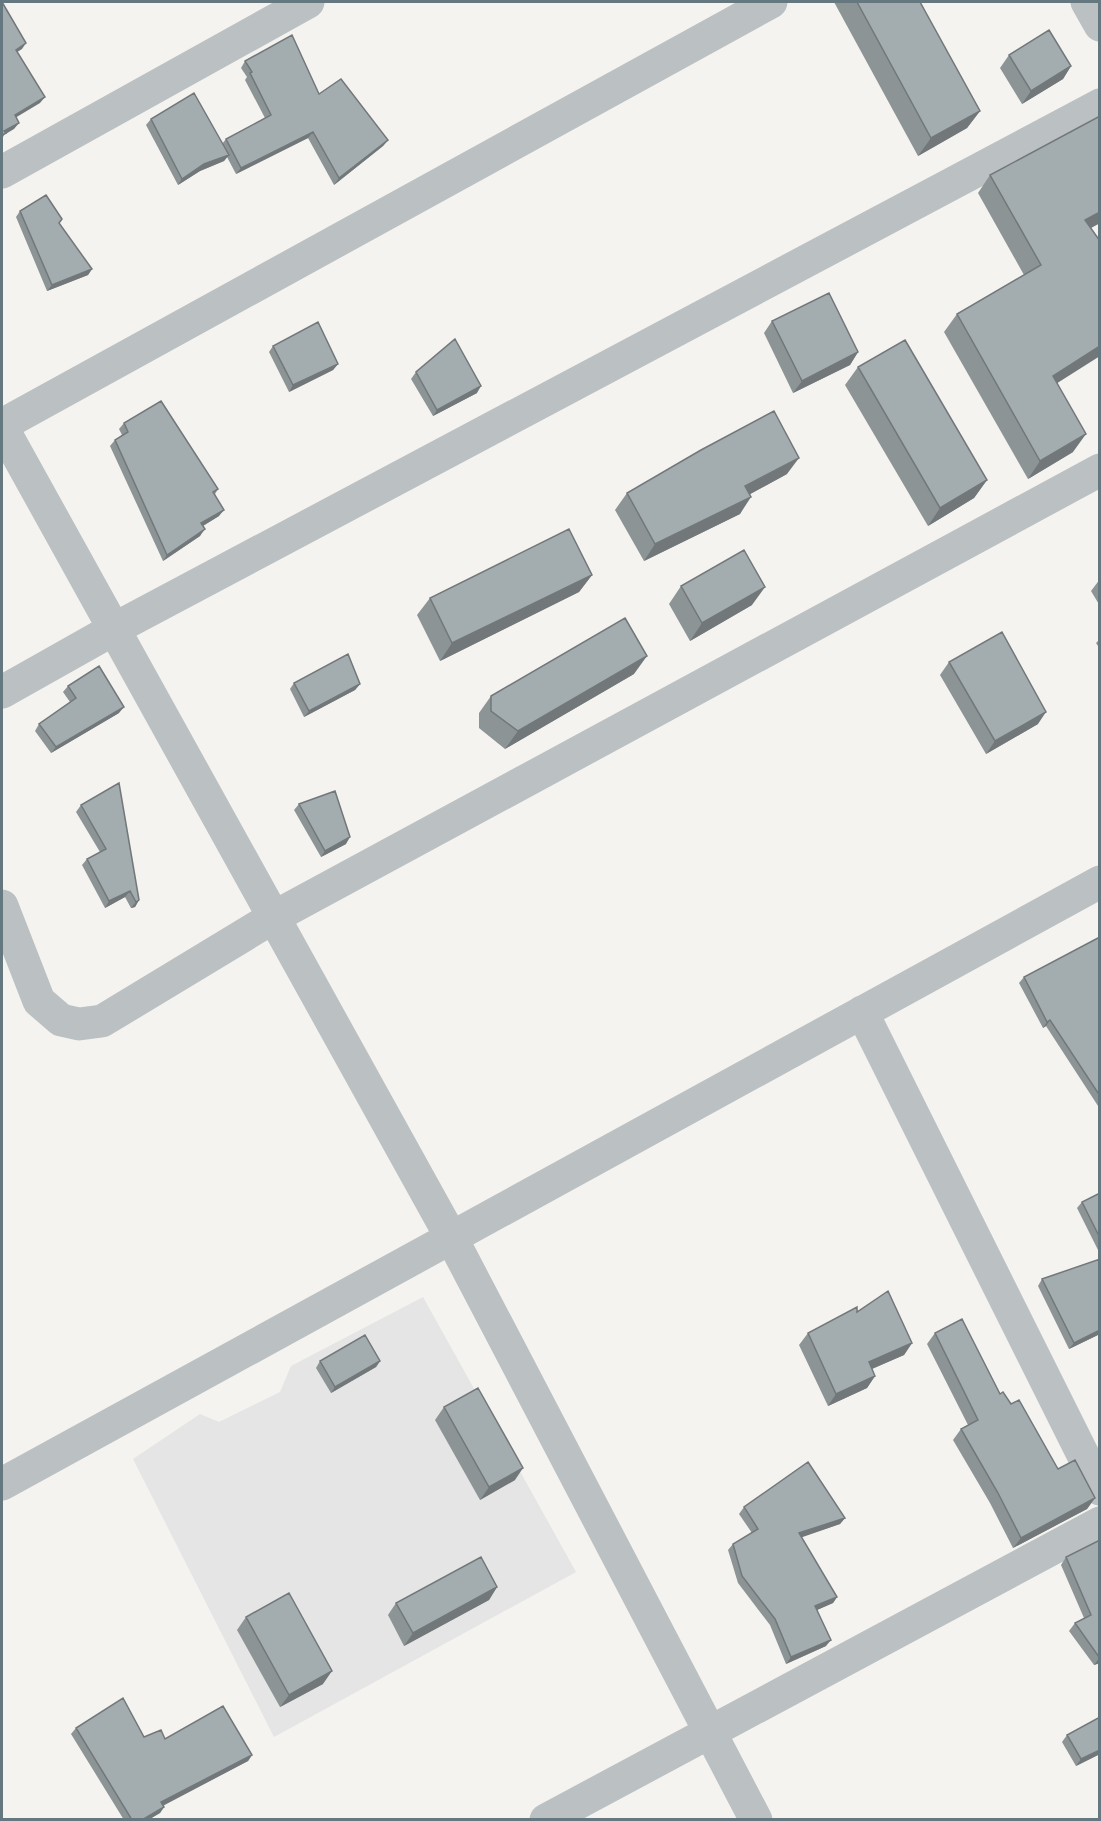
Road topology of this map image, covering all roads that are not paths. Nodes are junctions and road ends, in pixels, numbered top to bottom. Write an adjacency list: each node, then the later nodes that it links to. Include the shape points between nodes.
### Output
1 (308, 2): 6 (street)
2 (771, 2): 7 (street)
3 (1087, 2): 4 (street)
4 (1100, 25)
5 (1100, 105): 9 (street)
6 (2, 172)
7 (2, 426): 9 (street)
8 (1100, 470): 13 (street)
9 (114, 629): 10 (street); 13 (street)
10 (2, 692)
11 (1100, 882): 14 (street)
12 (2, 906): 13 (street, via 39,1001 61,1020 79,1024 102,1021)
13 (274, 916): 15 (street)
14 (862, 1012): 15 (street); 17 (street)
15 (451, 1237): 16 (street); 19 (street)
16 (2, 1484)
17 (1100, 1489)
18 (1100, 1523): 19 (street)
19 (710, 1731): 20 (street); 21 (street)
20 (546, 1820)
21 (756, 1820)

